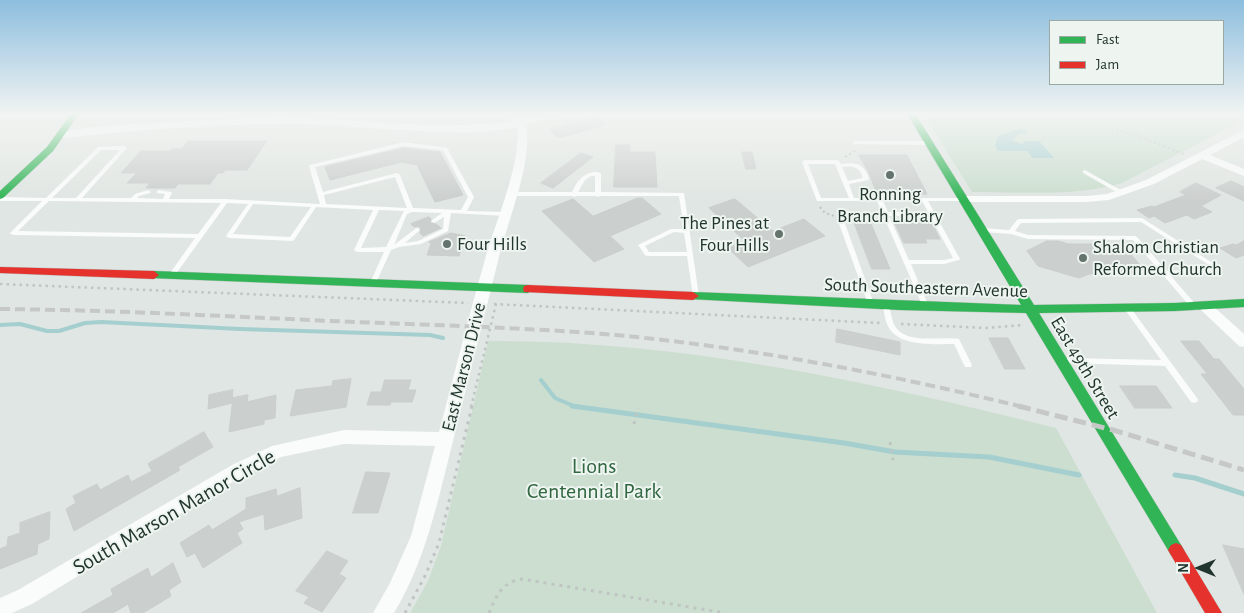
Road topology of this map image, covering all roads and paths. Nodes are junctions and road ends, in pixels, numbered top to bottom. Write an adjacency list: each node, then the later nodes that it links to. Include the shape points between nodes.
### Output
1 (855, 143): 8 (path, via 857,149)
2 (929, 143): 23 (main road, East 49th Street)
3 (56, 144): 19 (main road)
4 (521, 144): 16 (street, East Marson Drive)
5 (1160, 144): 7 (path)
6 (1223, 144): 7 (street)
7 (1198, 156): 10 (street); 14 (street)
8 (838, 164): 11 (lane); 11 (lane, via 862,168 866,179); 28 (lane, via 805,162 819,200)
9 (1085, 172): 14 (lane)
10 (1244, 173)
11 (846, 184): 29 (lane)
12 (148, 192): 25 (lane, via 137,195)
13 (159, 192): 26 (lane, via 169,193)
14 (1122, 193): 23 (street, via 1086,199)
15 (320, 194): 32 (lane); 34 (lane, via 397,175); 36 (lane, via 312,166 404,144 445,149 471,197)
16 (512, 194): 17 (lane); 37 (street, East Marson Drive)
17 (574, 194): 18 (lane); 18 (lane, via 585,175 592,173 599,177)
18 (598, 195): 44 (lane, via 682,194)
19 (0, 197): 20 (lane)
20 (47, 199): 24 (lane); 24 (lane, via 100,148 124,148); 46 (lane, via 13,233)
21 (879, 199): 22 (lane); 29 (lane); 38 (lane)
22 (924, 199): 23 (lane); 39 (lane)
23 (962, 199): 43 (main road, East 49th Street)
24 (77, 200): 25 (lane)
25 (133, 200): 26 (lane)
26 (165, 200): 27 (lane)
27 (225, 200): 30 (lane); 46 (lane)
28 (823, 200): 29 (lane); 40 (path, via 819,204 822,210)
29 (852, 200)
30 (252, 202): 31 (lane); 31 (lane, via 229,236 292,239)
31 (315, 205): 32 (lane)
32 (324, 206): 33 (lane)
33 (377, 208): 34 (lane); 48 (lane, via 357,250)
34 (411, 210): 35 (lane); 48 (lane, via 404,213)
35 (448, 212): 36 (lane); 41 (lane); 47 (lane, via 446,230 419,243)
36 (463, 212): 37 (lane)
37 (506, 214): 56 (street, East Marson Drive)
38 (885, 214): 39 (lane); 50 (lane)
39 (933, 214): 50 (lane, via 957,259)
40 (840, 218): 61 (lane)
41 (434, 221)
42 (417, 230): 47 (lane)
43 (981, 230): 45 (lane); 65 (main road, East 49th Street)
44 (687, 231): 49 (lane); 49 (lane, via 672,230 641,245 647,254)
45 (1011, 232): 52 (lane, via 1028,237 1134,238); 52 (lane, via 1019,221 1142,220 1213,265 1206,271)
46 (200, 236): 53 (lane)
47 (400, 245): 48 (lane)
48 (388, 251): 54 (lane)
49 (690, 254): 57 (lane)
50 (907, 262): 63 (lane)
51 (0, 270): 53 (main road, South Southeastern Avenue)
52 (1165, 273): 64 (lane)
53 (172, 276): 54 (main road, South Southeastern Avenue)
54 (373, 283): 56 (main road, South Southeastern Avenue)
55 (0, 284): 58 (path)
56 (492, 287): 57 (main road, South Southeastern Avenue); 58 (street, East Marson Drive); 60 (path)
57 (696, 297): 61 (main road, South Southeastern Avenue)
58 (480, 303): 60 (path); 76 (street, East Marson Drive)
59 (1244, 303): 64 (main road, South Southeastern Avenue)
60 (496, 304): 67 (path); 81 (path, via 438,543 426,576)
61 (871, 304): 62 (main road, South Southeastern Avenue)
62 (886, 305): 63 (main road, South Southeastern Avenue); 67 (lane)
63 (927, 307): 65 (main road, South Southeastern Avenue)
64 (1201, 308): 66 (main road, South Southeastern Avenue); 69 (street)
65 (1029, 309): 66 (main road, South Southeastern Avenue); 68 (main road, East 49th Street)
66 (1128, 309): 71 (lane)
67 (890, 323): 68 (path, via 986,328); 72 (lane, via 901,336 956,341)
68 (1038, 324): 70 (main road, East 49th Street)
69 (1244, 342)
70 (1061, 361): 71 (lane); 84 (main road, East 49th Street)
71 (1167, 363): 73 (lane)
72 (968, 365)
73 (1194, 400)
74 (638, 408): 75 (path)
75 (634, 424)
76 (446, 439): 79 (street, South Marson Manor Circle, via 344,438 278,451 238,470 25,597); 80 (street, East Marson Drive, via 412,557)
77 (890, 442): 78 (path)
78 (893, 460)
79 (0, 608)
80 (383, 613)
81 (405, 613)
82 (489, 613): 83 (path, via 501,588 510,581 528,578)
83 (725, 613)
84 (1214, 613)

